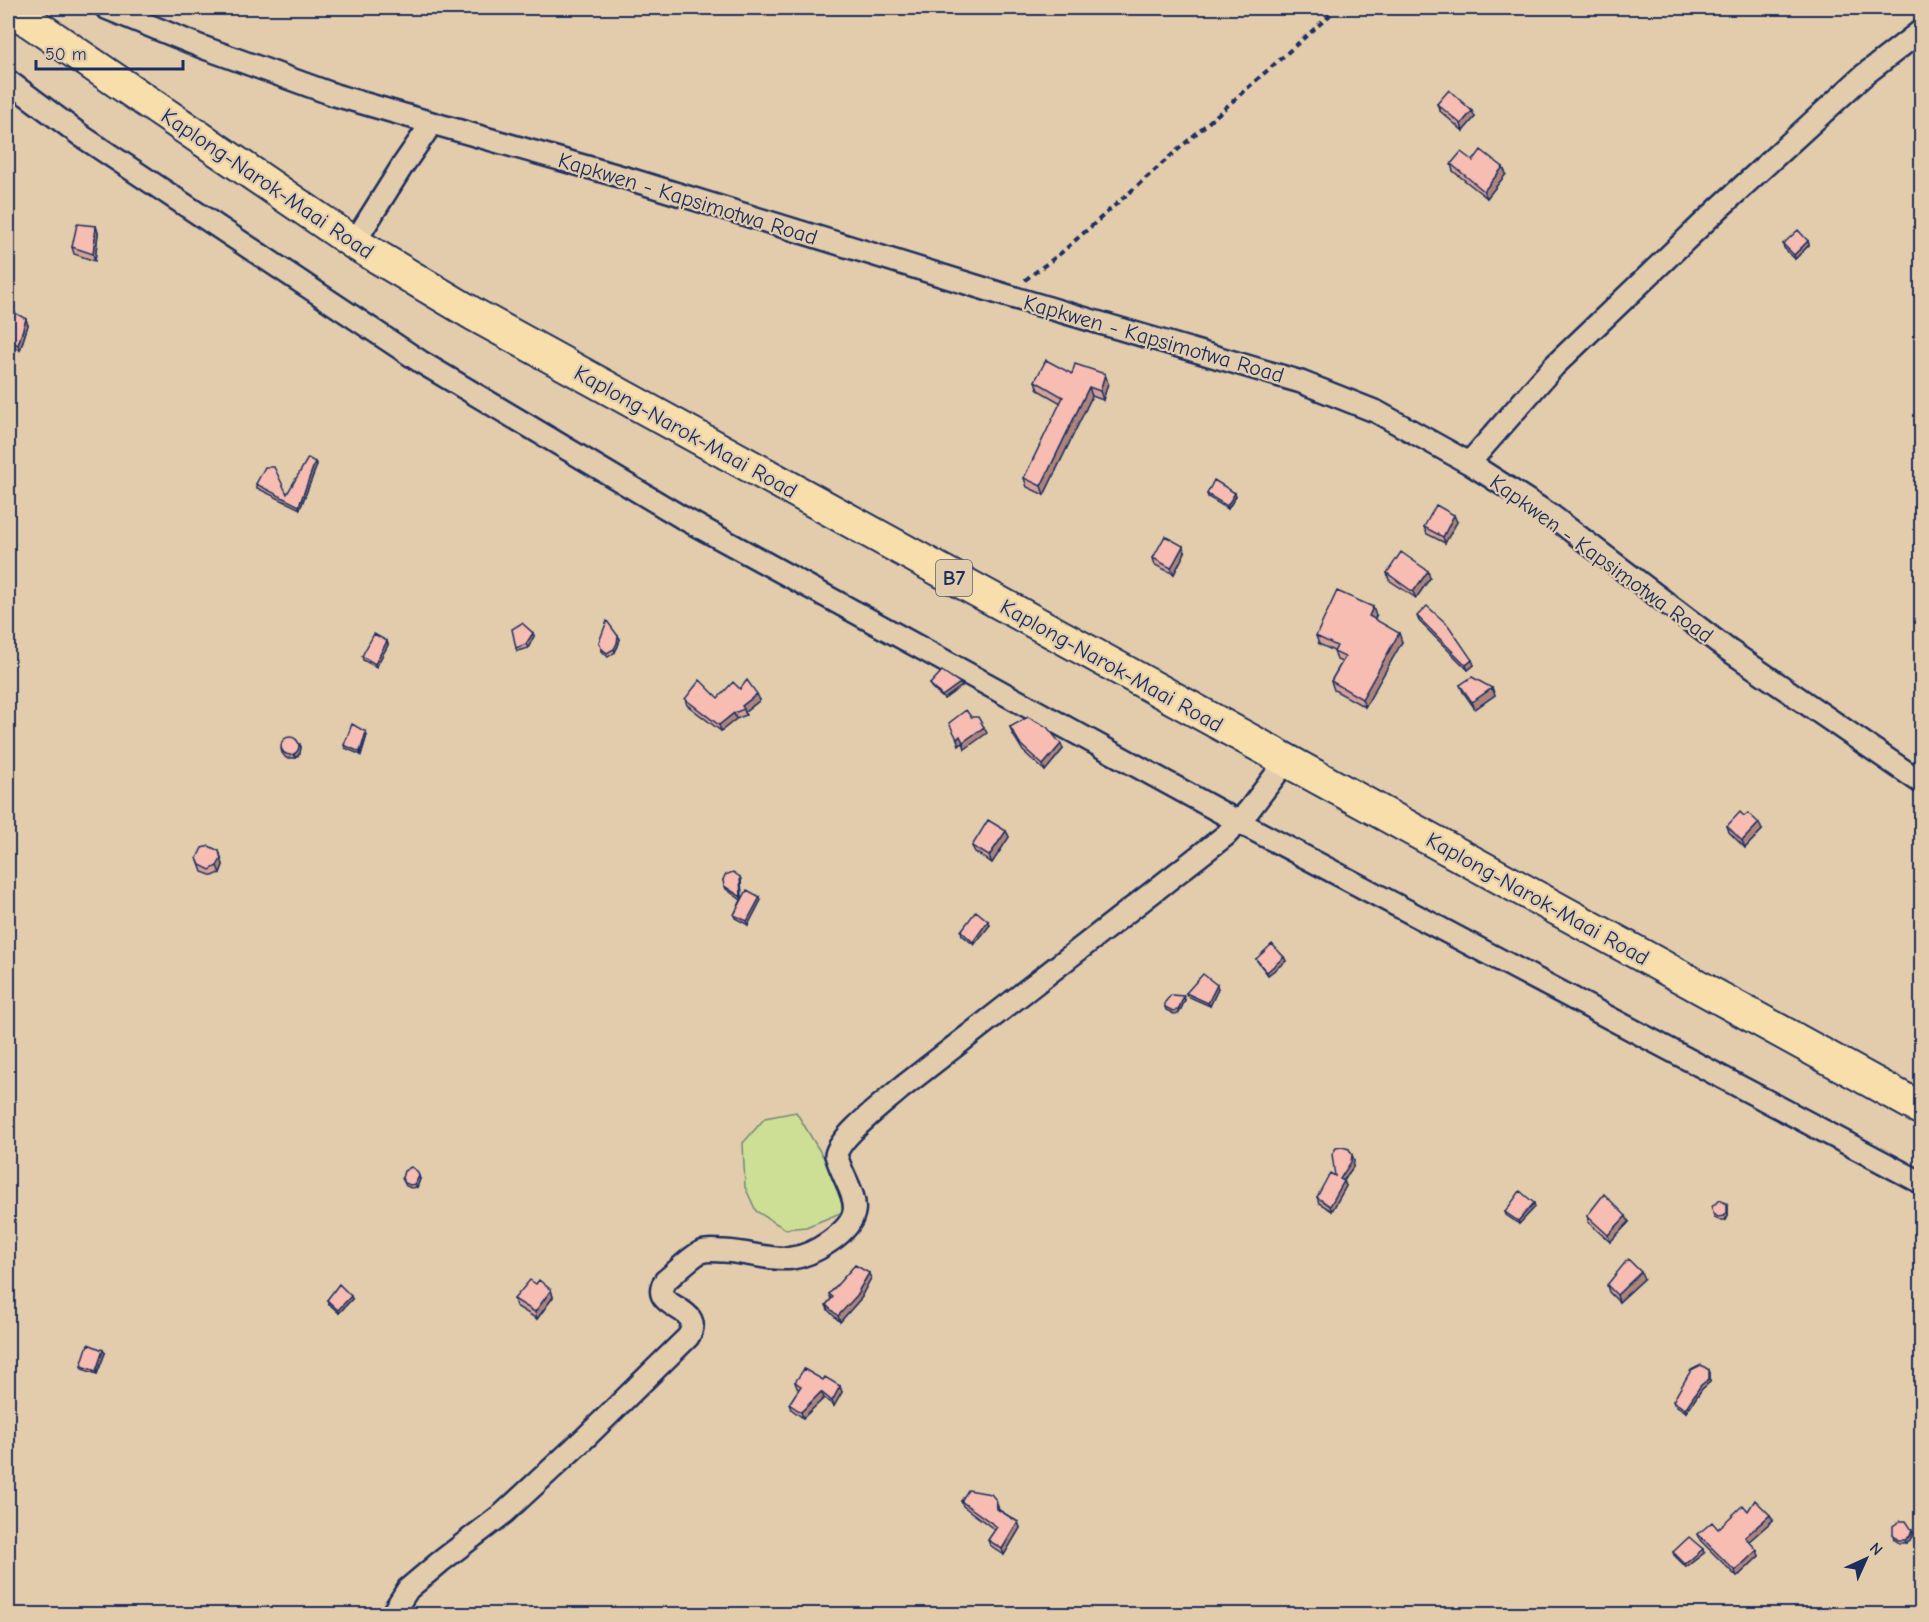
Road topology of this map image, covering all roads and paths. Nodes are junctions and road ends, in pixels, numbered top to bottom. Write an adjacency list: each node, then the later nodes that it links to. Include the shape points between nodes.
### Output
1 (10, 8): 7 (highway, Kaplong-Narok-Maai Road / B7)
2 (106, 8): 6 (street, Kapkwen - Kapsimotwa Road, via 335,95)
3 (1338, 8): 8 (path, via 1061,253)
4 (1922, 30): 9 (street, via 1864,75 1718,209 1554,366)
5 (8, 81): 12 (street, via 83,137 421,362 683,519)
6 (432, 123): 7 (street); 8 (street, Kapkwen - Kapsimotwa Road, via 626,178)
7 (354, 243): 10 (highway, Kaplong-Narok-Maai Road / B7, via 566,365)
8 (1005, 295): 9 (street, Kapkwen - Kapsimotwa Road, via 1301,382 1377,412)
9 (1469, 463): 11 (street, Kapkwen - Kapsimotwa Road, via 1552,516 1726,649)
10 (1287, 760): 12 (street); 13 (highway, Kaplong-Narok-Maai Road / B7)
11 (1922, 783)
12 (1239, 822): 14 (street); 15 (street, via 900,1089 849,1135 836,1155 854,1196 855,1212 850,1225 836,1238 791,1260 704,1251 666,1281 661,1293 688,1315 692,1331 688,1337 504,1513 408,1590)
13 (1922, 1109)
14 (1922, 1183)
15 (392, 1614)

